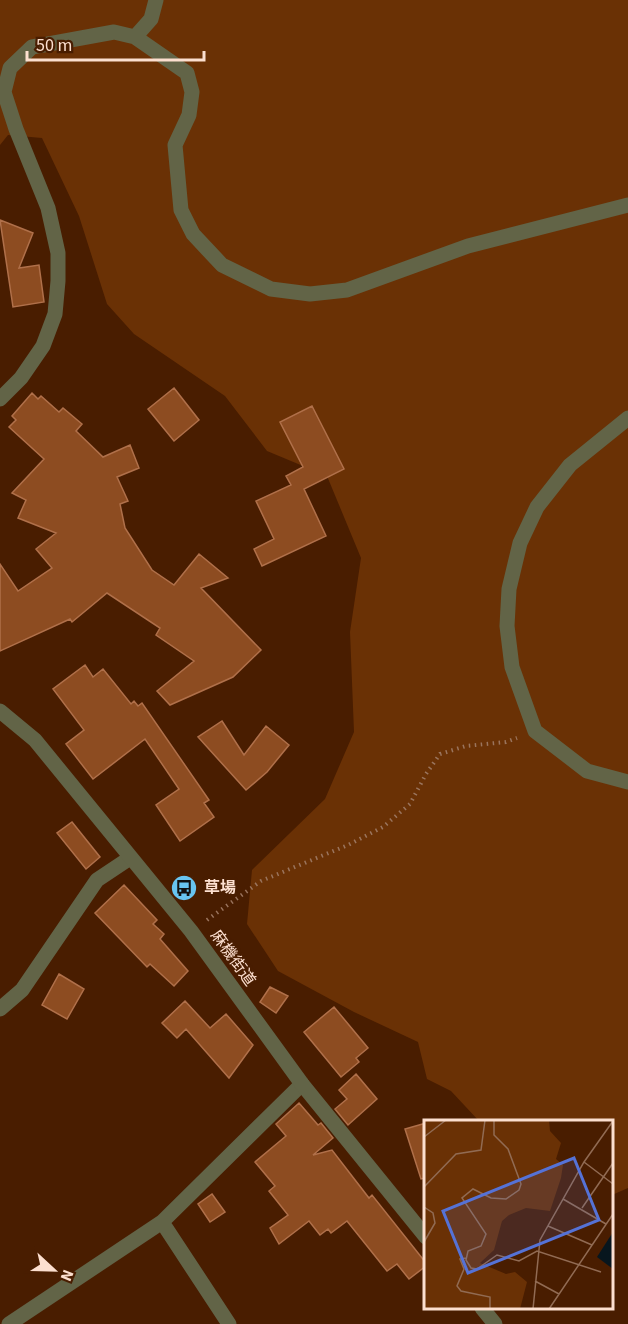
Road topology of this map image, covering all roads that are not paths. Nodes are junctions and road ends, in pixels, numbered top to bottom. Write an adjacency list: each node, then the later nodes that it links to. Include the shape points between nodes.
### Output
1 (156, 0): 2 (street, via 151,19)
2 (135, 37): 3 (street, via 187,73 192,92 189,115 175,145 181,210 193,234 222,265 270,289 310,294 347,290 468,246); 4 (street, via 114,32 32,47 10,68 4,92 48,207 58,253 58,281 55,314 44,346)
3 (628, 205)
4 (0, 399)
5 (628, 418): 7 (street, via 570,465 537,507 520,543 509,589 507,626 512,668 535,731 587,771)
6 (0, 711): 8 (street, 麻機街道, via 35,740)
7 (628, 782)
8 (130, 858): 9 (street, via 97,880 22,990); 10 (street, 麻機街道, via 191,931)
9 (0, 1009)
10 (302, 1084): 11 (street); 12 (street, 麻機街道)
11 (162, 1222): 14 (street); 15 (street)
12 (424, 1235)
13 (483, 1309): 16 (street)
14 (9, 1324)
15 (229, 1324)
16 (495, 1324)

